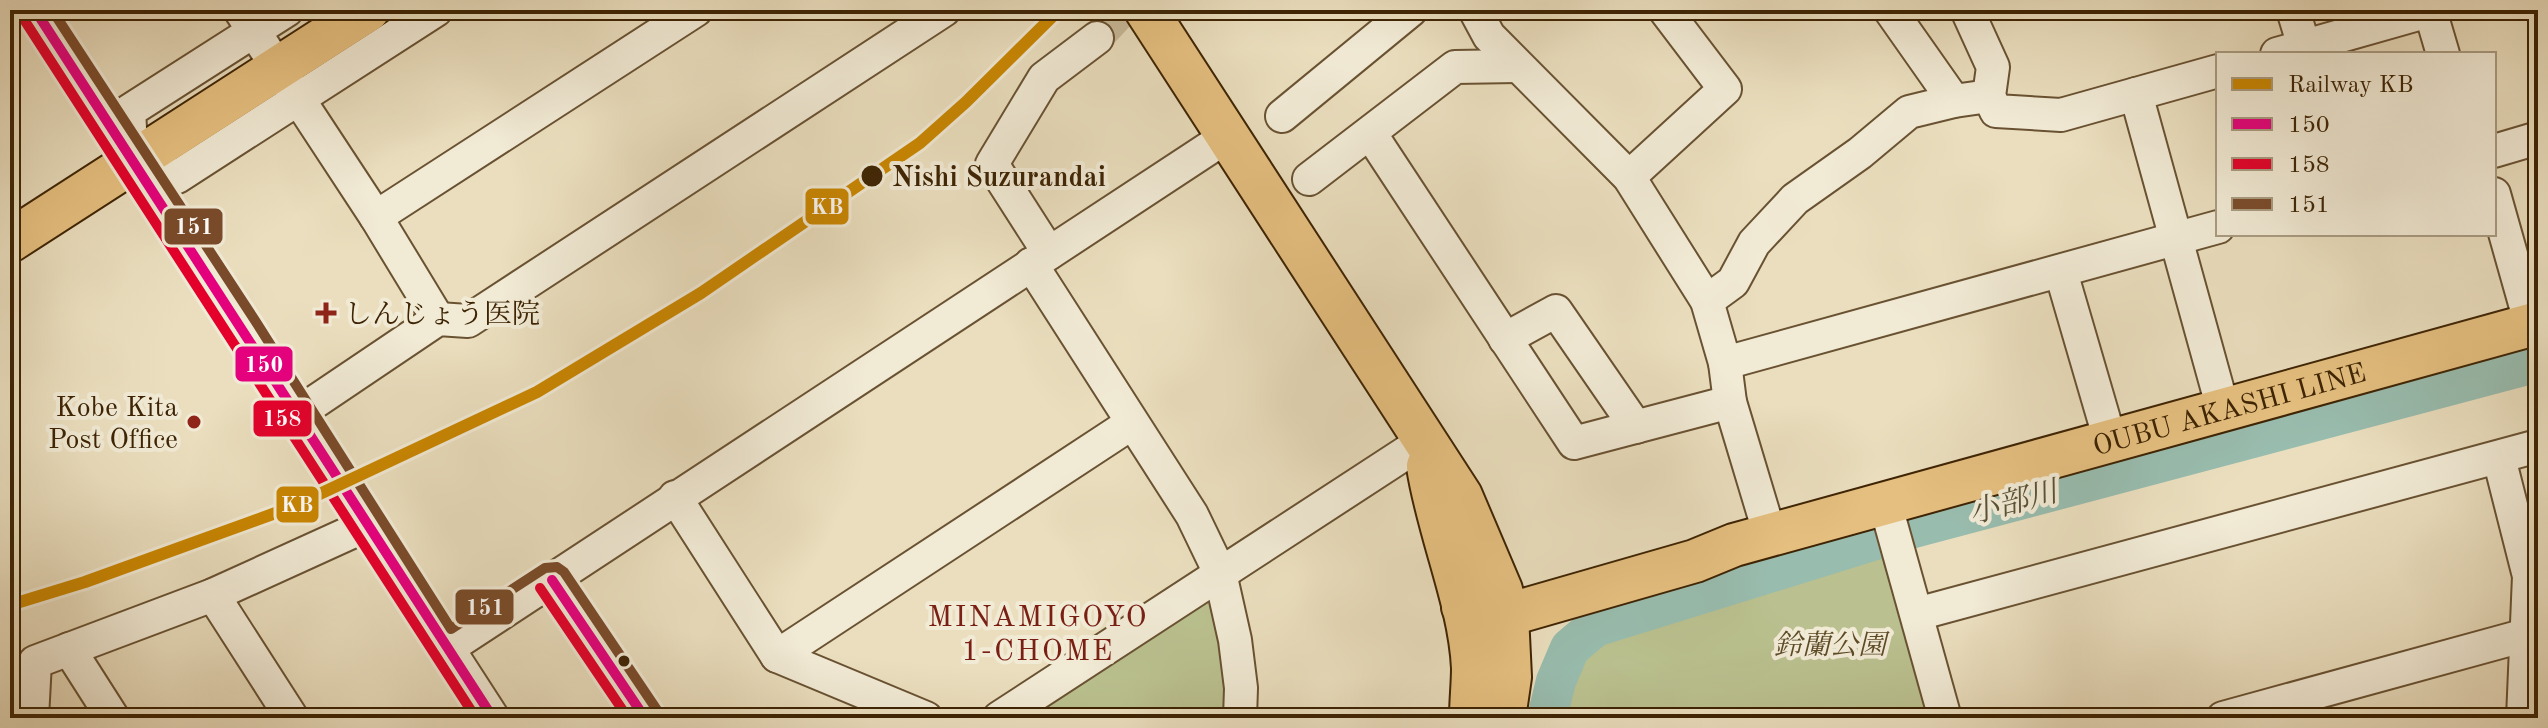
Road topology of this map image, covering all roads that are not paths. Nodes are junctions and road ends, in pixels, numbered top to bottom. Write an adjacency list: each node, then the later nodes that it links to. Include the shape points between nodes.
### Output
1 (35, 10): 30 (street)
2 (287, 10): 15 (street)
3 (368, 10): 21 (main road)
4 (436, 10): 21 (street)
5 (696, 10): 34 (street)
6 (1146, 10): 27 (main road)
7 (1411, 10): 25 (street)
8 (1475, 10): 19 (street, via 1489,36)
9 (1665, 10): 31 (street, via 1725,89)
10 (1890, 10): 24 (street)
11 (1967, 10): 23 (street, via 1993,67)
12 (2293, 10): 17 (street)
13 (2431, 10): 17 (street); 18 (street)
14 (930, 14): 41 (street, via 468,321)
15 (247, 21): 21 (street); 30 (street, via 129,111)
16 (1097, 38): 38 (street, via 1044,78 992,164)
17 (2314, 48)
18 (2442, 52)
19 (1517, 66): 26 (street, via 1455,67); 31 (street)
20 (2216, 72): 22 (street)
21 (288, 84): 30 (main road); 34 (street)
22 (2136, 94): 23 (street, via 2061,115 1996,111); 36 (street)
23 (1989, 96): 24 (street)
24 (1954, 101): 40 (street, via 1909,112 1795,199 1754,243 1733,282)
25 (1282, 116)
26 (1370, 133): 32 (street); 43 (street)
27 (1229, 135): 38 (street); 51 (main road)
28 (2538, 138): 29 (street)
29 (2496, 150)
30 (132, 162): 37 (main road); 48 (street)
31 (1629, 177): 40 (street)
32 (1309, 179)
33 (2496, 200): 42 (street)
34 (376, 217): 41 (street)
35 (2216, 228): 36 (street)
36 (2177, 239): 39 (street); 46 (street)
37 (10, 241)
38 (1040, 258): 47 (street); 54 (street)
39 (2061, 272): 44 (street); 50 (street)
40 (1707, 301): 44 (street)
41 (438, 319): 48 (street)
42 (2534, 324): 46 (main road, OUBU AKASHI LINE)
43 (1505, 339): 49 (street, via 1574,443); 49 (street, via 1556,311)
44 (1725, 363): 45 (street)
45 (1730, 402): 49 (street); 57 (street)
46 (2223, 409): 50 (main road, OUBU AKASHI LINE)
47 (1132, 423): 58 (street, via 1192,515); 67 (street)
48 (306, 427): 56 (street)
49 (1636, 427)
50 (2110, 440): 55 (main road, OUBU AKASHI LINE)
51 (1424, 441): 58 (street); 61 (main road, via 1461,496); 62 (main road, via 1433,502)
52 (2538, 446): 53 (street)
53 (2499, 458): 63 (street); 64 (street, via 2529,576)
54 (675, 497): 59 (street); 67 (street)
55 (1887, 510): 57 (main road, OUBU AKASHI LINE); 63 (street)
56 (361, 515): 60 (street); 66 (street)
57 (1752, 540): 61 (main road, OUBU AKASHI LINE, via 1695,561)
58 (1220, 573): 74 (street); 75 (street, via 1235,640)
59 (552, 580): 66 (street); 72 (street)
60 (213, 595): 65 (street); 70 (street)
61 (1504, 602): 62 (main road, OUBU AKASHI LINE); 77 (main road, via 1510,677)
62 (1463, 607): 76 (main road, via 1473,666)
63 (1917, 614): 78 (street)
64 (2526, 635): 79 (street); 80 (street)
65 (69, 649): 68 (street, via 35,662); 69 (street)
66 (447, 649): 71 (street)
67 (777, 656): 73 (street)
68 (32, 718)
69 (113, 718)
70 (292, 718)
71 (493, 718)
72 (645, 718)
73 (926, 718)
74 (999, 718)
75 (1240, 718)
76 (1471, 718)
77 (1504, 718)
78 (1945, 718)
79 (2223, 718)
80 (2523, 718)

